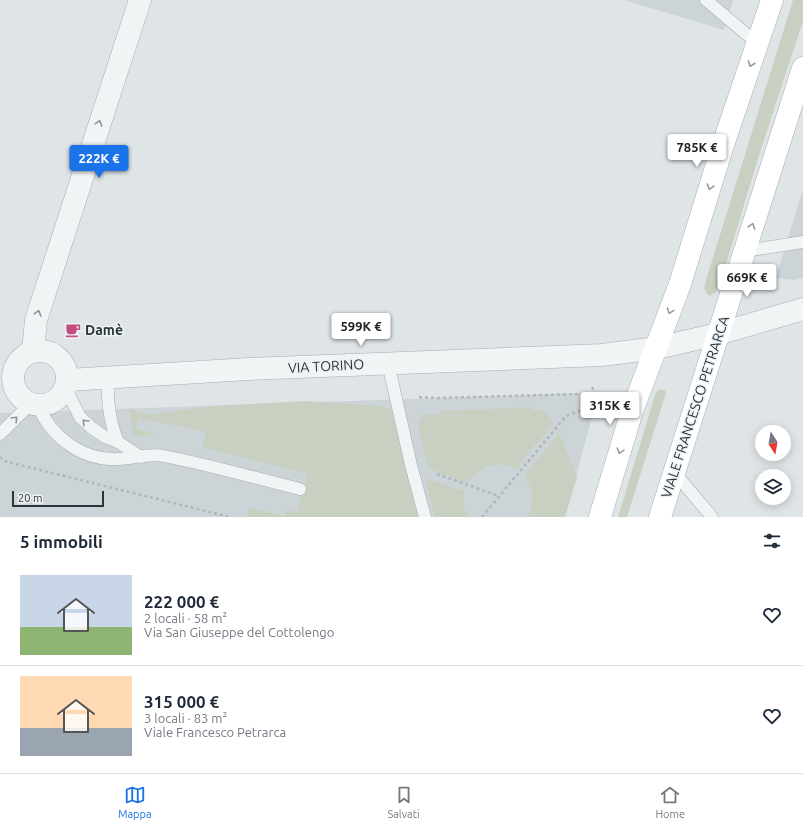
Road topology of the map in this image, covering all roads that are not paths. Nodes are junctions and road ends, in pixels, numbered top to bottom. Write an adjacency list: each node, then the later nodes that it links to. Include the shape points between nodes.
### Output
1 (140, 0): 11 (street, one-way to 1, via 36,320)
2 (706, 0): 4 (lane)
3 (772, 0): 4 (main road)
4 (758, 44): 10 (main road, one-way to 10)
5 (801, 80): 7 (main road, VIALE FRANCESCO PETRARCA, one-way to 5)
6 (803, 242): 7 (lane)
7 (745, 251): 9 (main road, VIALE FRANCESCO PETRARCA)
8 (803, 309): 9 (street, VIA TORINO)
9 (718, 334): 10 (street, VIA TORINO); 20 (main road, VIALE FRANCESCO PETRARCA)
10 (657, 348): 12 (street, VIA TORINO, via 574,357); 23 (main road, one-way to 23, via 632,411)
11 (33, 352): 14 (street, via 24,356); 15 (street, via 41,351 57,357 67,371)
12 (388, 363): 13 (street, VIA TORINO); 22 (lane)
13 (108, 378): 15 (street, VIA TORINO); 18 (lane, via 107,399 111,426)
14 (6, 379): 16 (street, via 18,394)
15 (67, 384): 16 (street, via 55,402); 18 (lane, one-way to 15, via 92,428 80,417)
16 (34, 405): 17 (lane, one-way to 16); 19 (lane, via 52,429 78,451 100,459)
17 (0, 434)
18 (118, 442): 19 (lane)
19 (141, 457): 21 (lane, via 162,455)
20 (674, 472): 24 (main road, VIALE FRANCESCO PETRARCA); 25 (lane)
21 (300, 490)
22 (425, 517)
23 (600, 517)
24 (660, 517)
25 (712, 517)

